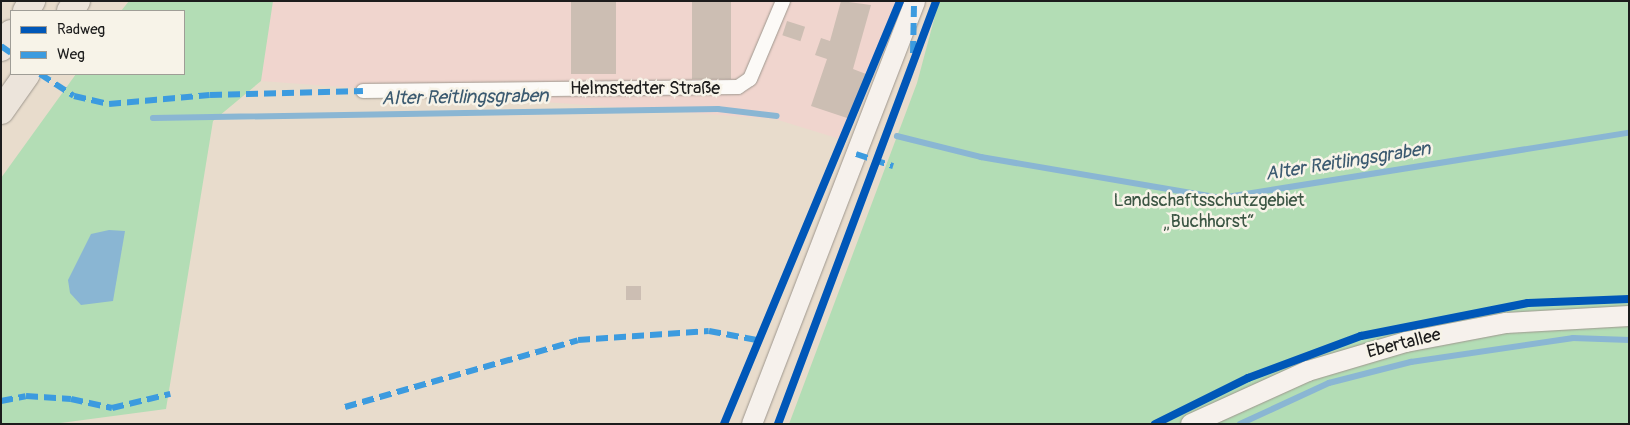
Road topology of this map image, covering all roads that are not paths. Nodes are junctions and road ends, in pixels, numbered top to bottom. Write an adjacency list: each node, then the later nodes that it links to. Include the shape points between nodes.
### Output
1 (783, 1): 6 (street, Helmstedter Straße, via 750,79 738,87)
2 (909, 3): 9 (main road)
3 (10, 34): 4 (highway)
4 (1, 48)
5 (26, 75): 7 (highway)
6 (363, 91)
7 (1, 111)
8 (1629, 316): 10 (main road, Ebertallee, via 1506,323 1406,342 1308,371)
9 (752, 424)
10 (1191, 424)

